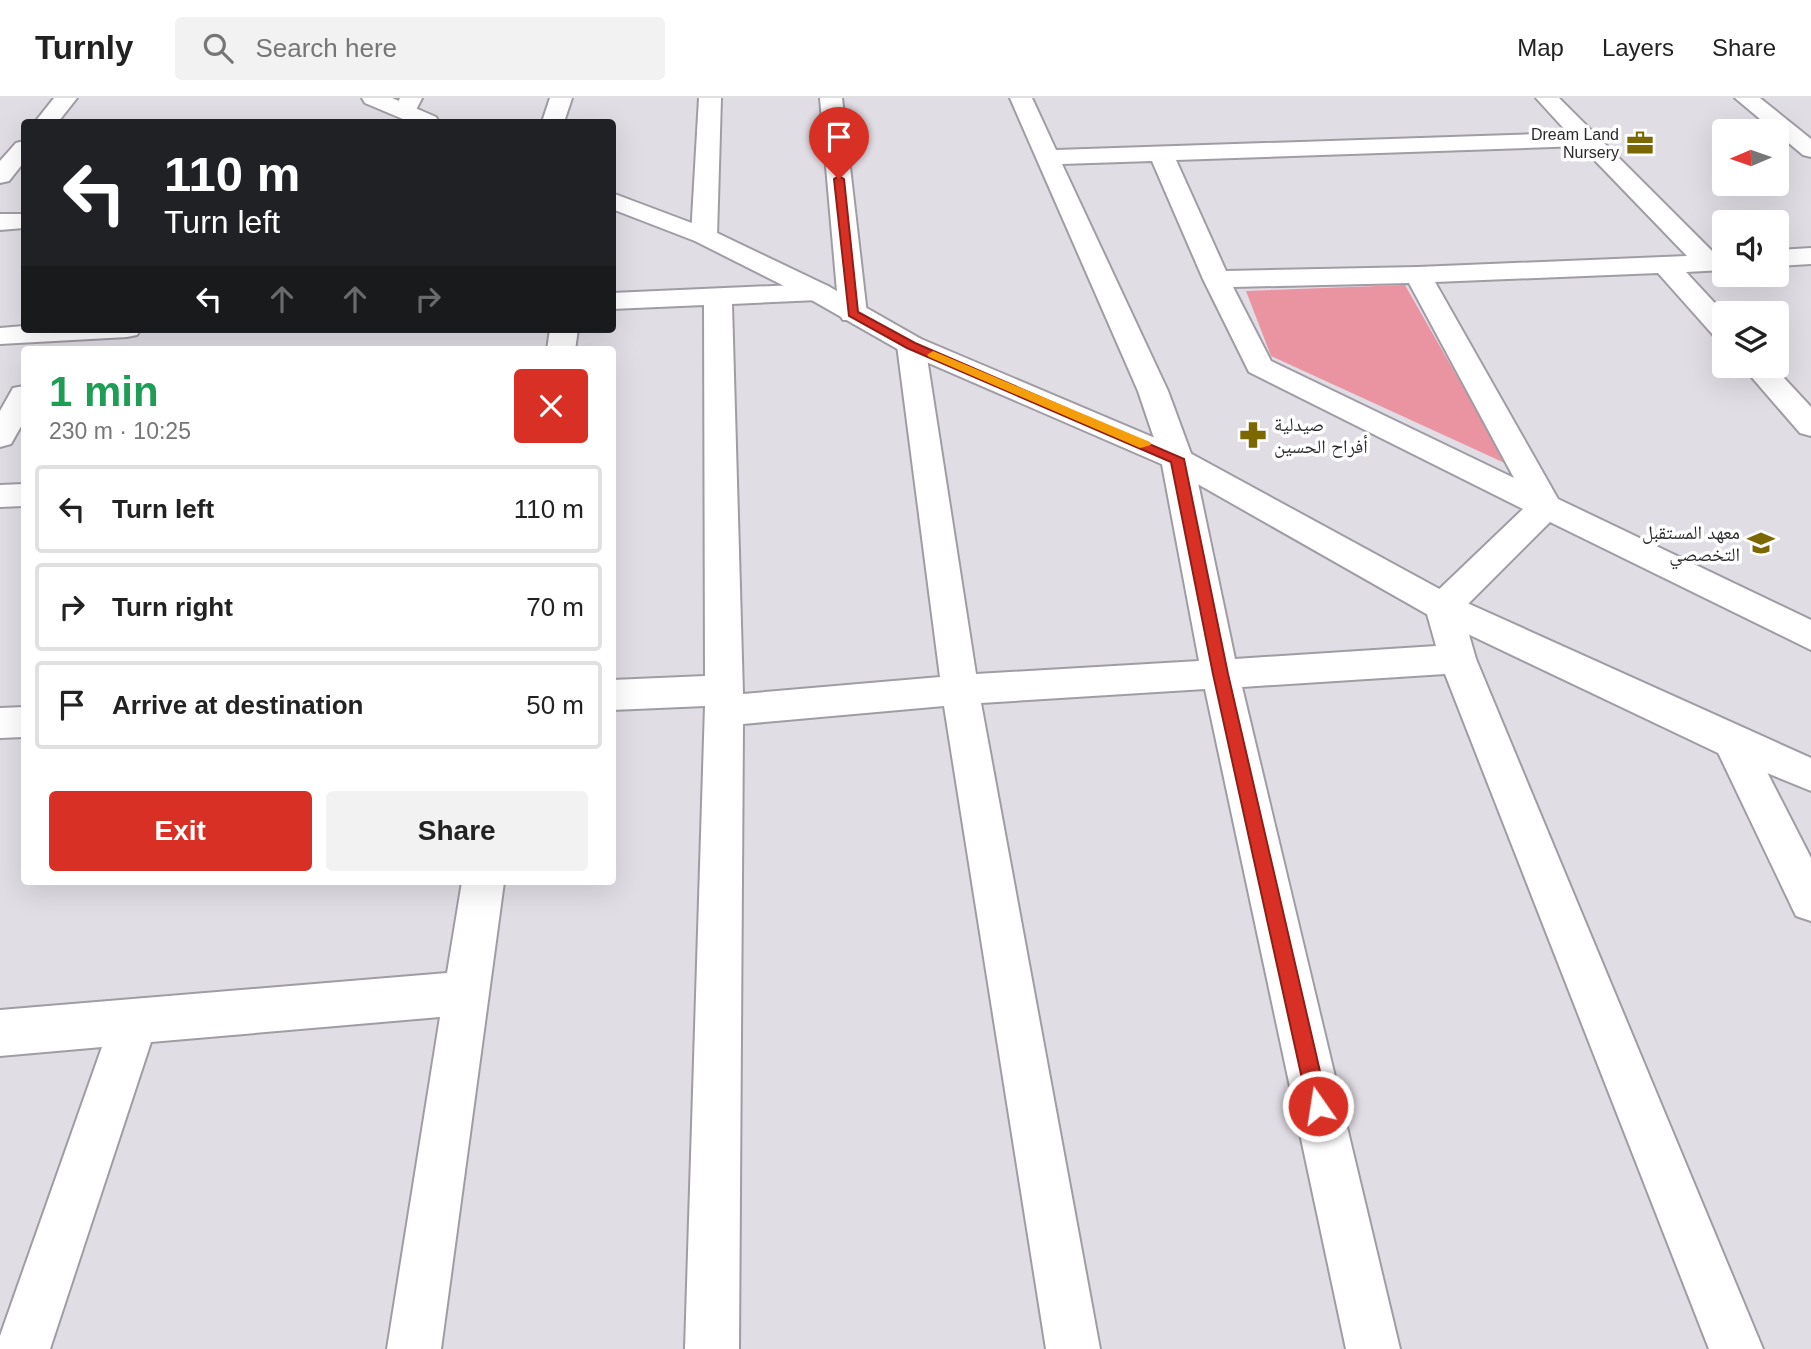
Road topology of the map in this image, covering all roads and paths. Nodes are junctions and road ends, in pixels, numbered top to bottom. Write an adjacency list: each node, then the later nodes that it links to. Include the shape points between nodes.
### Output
1 (66, 98): 10 (street)
2 (373, 98): 9 (street)
3 (561, 98): 12 (street)
4 (710, 98): 24 (street)
5 (831, 98): 35 (street)
6 (1021, 98): 19 (street)
7 (1547, 98): 15 (street)
8 (1746, 98): 16 (street)
9 (408, 104): 11 (street)
10 (48, 119)
11 (425, 119)
12 (554, 119)
13 (21, 135): 14 (street)
14 (0, 136)
15 (1587, 139): 18 (street); 27 (street)
16 (1811, 150)
17 (21, 152): 20 (street)
18 (1161, 153): 19 (street); 31 (street)
19 (1047, 157): 45 (street, via 1153,391)
20 (0, 176)
21 (616, 202): 24 (street)
22 (21, 221): 23 (street)
23 (0, 222)
24 (704, 236): 32 (street)
25 (1811, 256): 26 (street)
26 (1789, 257)
27 (1712, 258)
28 (1712, 262): 29 (street)
29 (1665, 265): 30 (street); 36 (street)
30 (1418, 275): 31 (street); 48 (street)
31 (1216, 279): 48 (street, via 1259,366)
32 (818, 292): 33 (street); 35 (street)
33 (718, 295): 34 (street); 55 (street)
34 (616, 301)
35 (853, 314): 40 (street)
36 (1712, 317)
37 (104, 333): 39 (street)
38 (0, 336): 39 (street)
39 (57, 341)
40 (911, 345): 45 (street); 53 (street)
41 (1767, 378): 43 (street)
42 (21, 401): 44 (street)
43 (1811, 426)
44 (0, 436)
45 (1177, 459): 49 (street); 52 (street)
46 (21, 495): 47 (street)
47 (0, 496)
48 (1546, 506): 49 (street); 50 (street)
49 (1443, 607): 51 (street); 58 (street)
50 (1811, 636)
51 (1458, 659): 52 (street); 70 (street)
52 (1220, 674): 53 (street); 69 (street)
53 (960, 690): 55 (street); 68 (street)
54 (616, 695): 55 (street)
55 (723, 701): 67 (street)
56 (21, 722): 57 (street)
57 (0, 723)
58 (1732, 742): 59 (street); 61 (street)
59 (1811, 775)
60 (483, 885): 62 (street)
61 (1811, 902)
62 (466, 993): 63 (street); 66 (street)
63 (134, 1022): 64 (street); 65 (street)
64 (0, 1033)
65 (23, 1349)
66 (414, 1349)
67 (712, 1349)
68 (1073, 1349)
69 (1373, 1349)
70 (1736, 1349)

